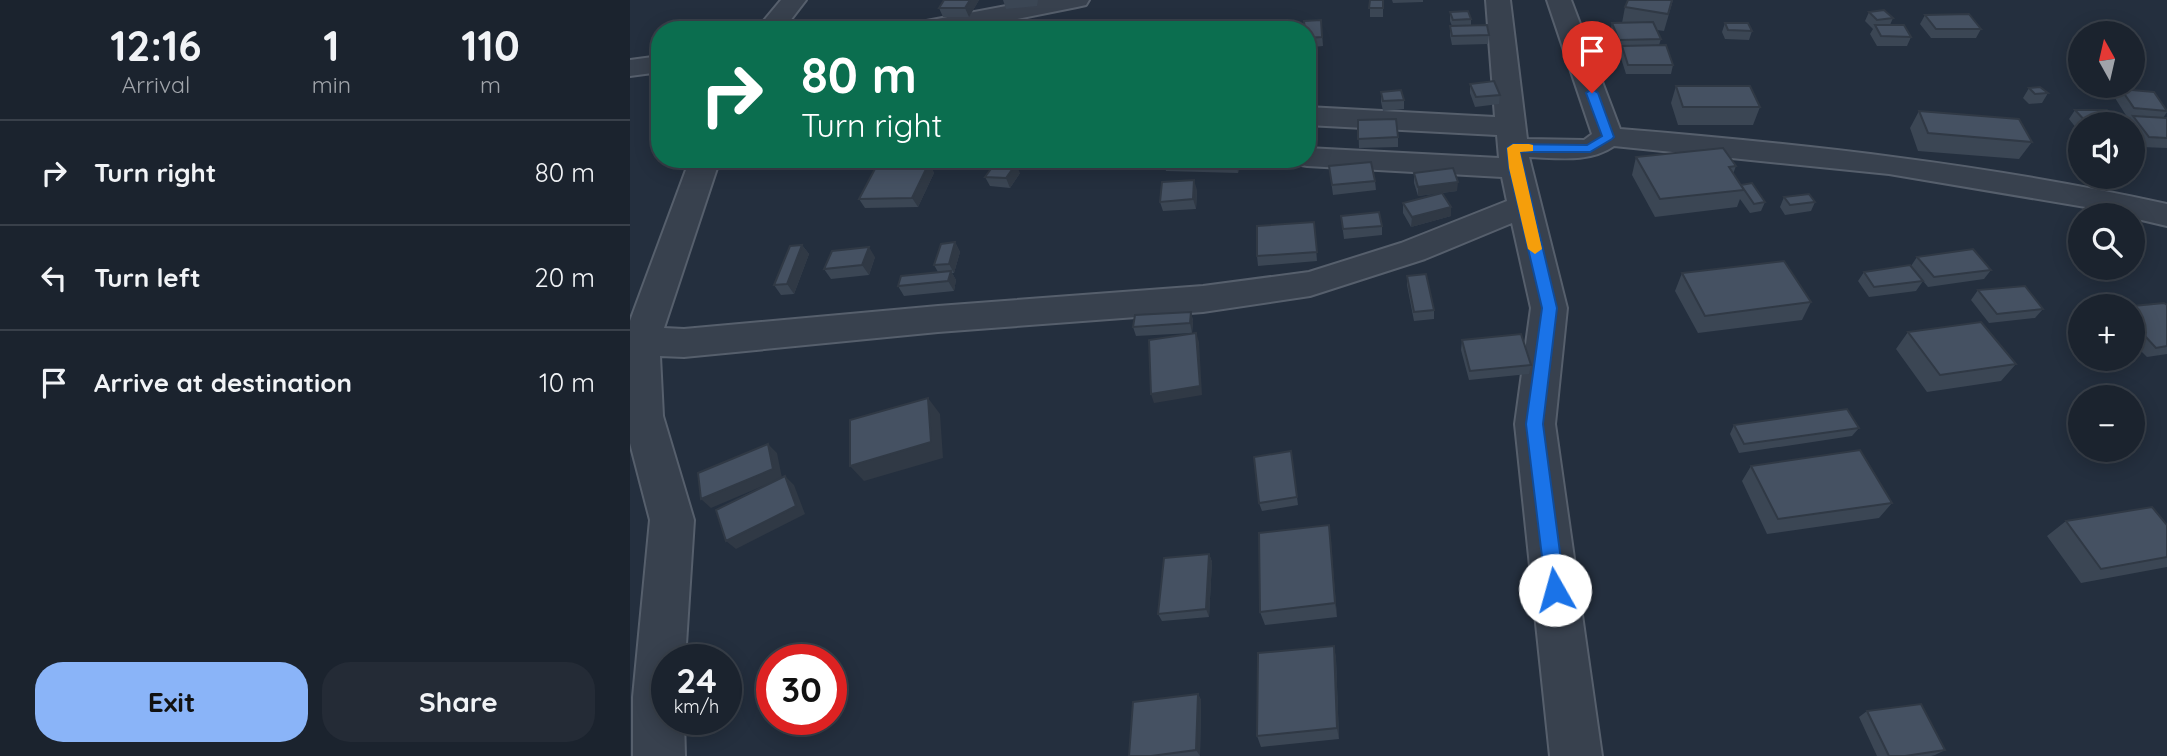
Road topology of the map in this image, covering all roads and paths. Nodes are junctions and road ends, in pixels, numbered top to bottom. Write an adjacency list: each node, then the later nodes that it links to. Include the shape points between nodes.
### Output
1 (794, 0): 6 (street)
2 (941, 0): 7 (street)
3 (1077, 0): 8 (street)
4 (1498, 0): 13 (street)
5 (1559, 0): 12 (street)
6 (776, 21)
7 (933, 21)
8 (971, 21)
9 (651, 65): 10 (street)
10 (630, 68)
11 (1316, 117): 13 (street)
12 (1608, 137): 13 (street, via 1590,149); 17 (street, via 1823,155)
13 (1513, 148): 14 (street); 16 (street)
14 (1316, 157)
15 (702, 168): 18 (street)
16 (1525, 206): 18 (street, via 1413,251 1310,284 1203,299 684,343); 20 (street, via 1549,308 1535,424)
17 (2167, 215)
18 (641, 341): 19 (street, via 643,416 672,520 658,697)
19 (659, 756)
20 (1576, 756)

